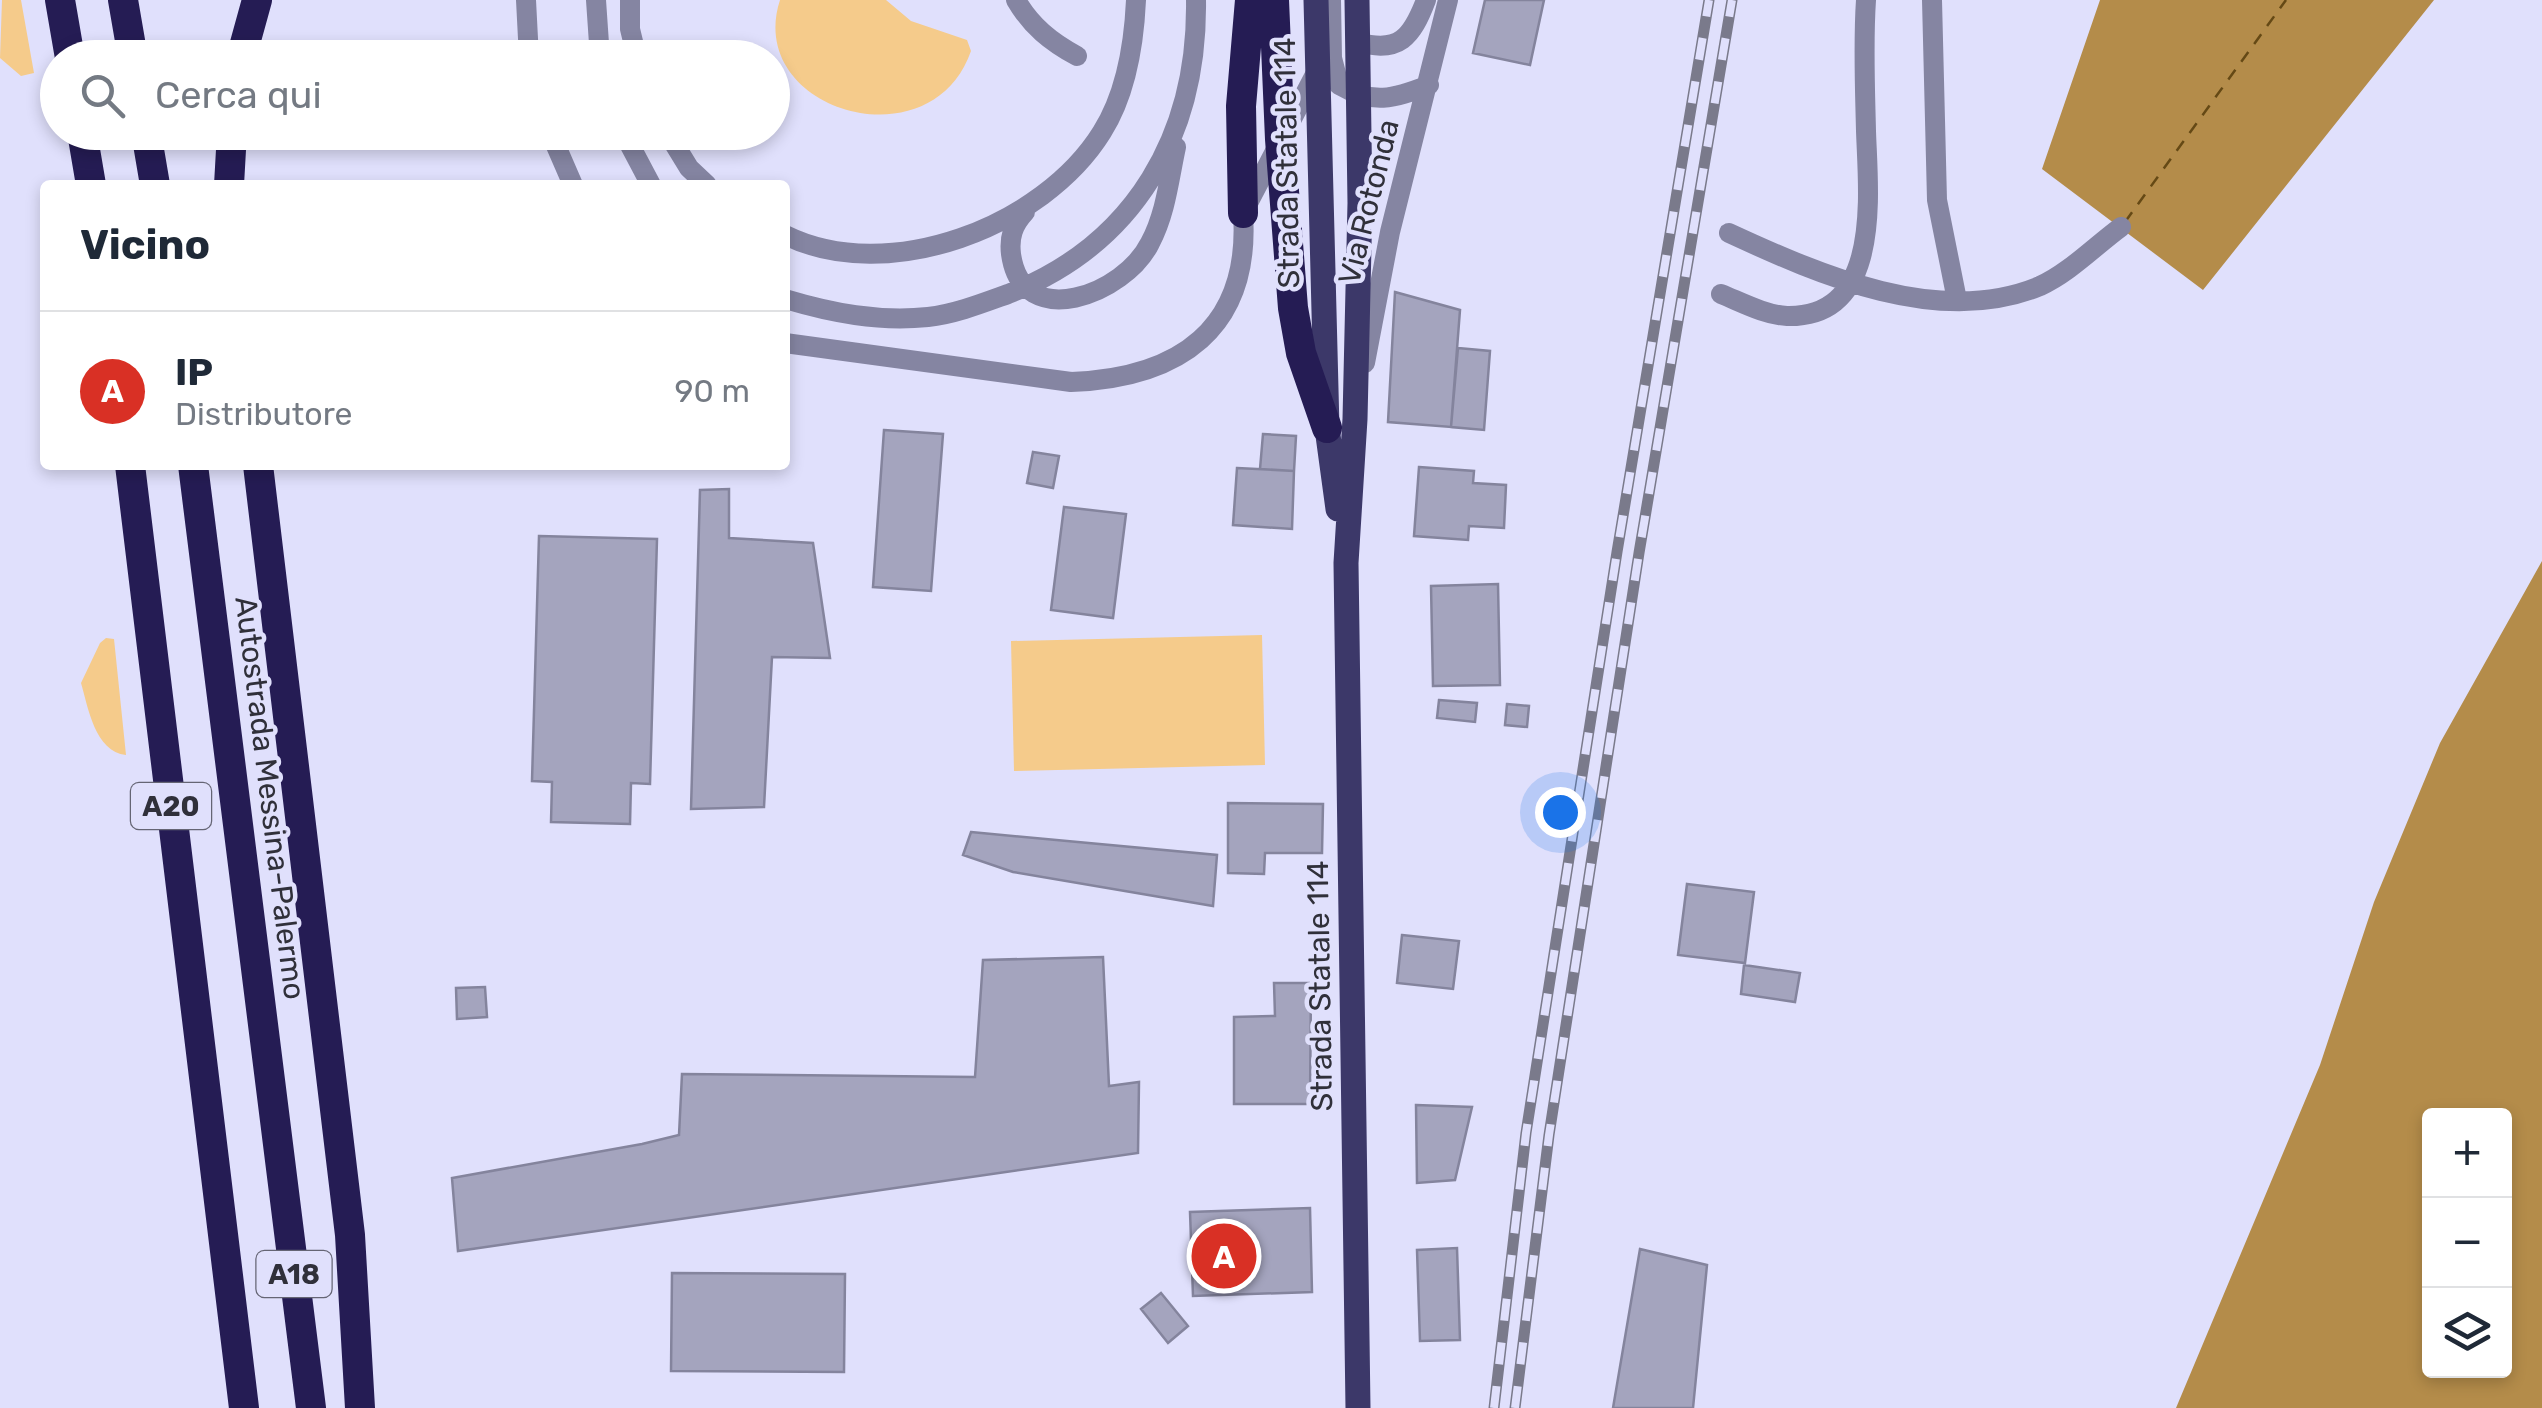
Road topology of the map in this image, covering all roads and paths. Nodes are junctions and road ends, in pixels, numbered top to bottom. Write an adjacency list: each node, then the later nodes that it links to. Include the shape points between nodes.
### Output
1 (60, 0): 19 (highway)
2 (123, 0): 20 (highway)
3 (256, 0): 21 (highway)
4 (526, 0): 22 (street)
5 (596, 0): 23 (street)
6 (630, 0): 24 (street)
7 (1016, 0): 26 (street, via 1052,43)
8 (1136, 0): 44 (street, via 1121,95 1102,133 1070,174)
9 (1196, 0): 30 (street)
10 (1250, 0): 45 (highway, via 1240,106)
11 (1274, 0): 31 (highway)
12 (1316, 0): 27 (main road, Strada Statale 114)
13 (1331, 0): 29 (street, via 1339,85)
14 (1358, 0): 25 (main road, Strada Statale 114)
15 (1426, 0): 25 (street, via 1399,43 1376,48)
16 (1448, 0): 28 (street, Via Rotonda)
17 (1866, 0): 49 (street, via 1869,224)
18 (1932, 0): 52 (street, via 1937,200)
19 (67, 40)
20 (130, 40)
21 (245, 40)
22 (529, 40)
23 (599, 40)
24 (633, 40)
25 (1358, 42): 29 (main road, Strada Statale 114)
26 (1077, 56)
27 (1318, 69): 31 (street); 55 (main road, Strada Statale 114)
28 (1429, 85): 29 (street, via 1380,99); 55 (street, Via Rotonda)
29 (1358, 96): 55 (main road, Strada Statale 114)
30 (1182, 114): 50 (street, via 1166,154 1111,230); 50 (street, via 1163,212 1134,267 1116,283 1072,299 1049,298)
31 (1280, 139): 45 (street); 55 (highway, via 1301,353)
32 (85, 150): 38 (highway)
33 (149, 150): 39 (highway)
34 (231, 150): 40 (highway)
35 (558, 150): 41 (street)
36 (632, 150): 42 (street)
37 (678, 150): 43 (street)
38 (91, 180)
39 (153, 180)
40 (230, 180)
41 (571, 180)
42 (647, 180)
43 (701, 180)
44 (1030, 207): 48 (street, via 918,251 859,252); 50 (street, via 1010,246)
45 (1243, 214): 54 (street, via 1240,279 1228,309 1184,352 1148,370 1071,382)
46 (2121, 227): 52 (street, via 2042,285)
47 (1730, 233): 49 (street)
48 (790, 238)
49 (1850, 282): 51 (street, via 1830,304 1784,316); 52 (street, via 1888,294)
50 (1028, 286): 53 (street, via 930,317 873,318)
51 (1721, 294)
52 (1956, 300)
53 (790, 301)
54 (790, 344)
55 (1341, 424): 64 (main road, Strada Statale 114)
56 (131, 470): 60 (highway, A20)
57 (195, 470): 59 (highway, Autostrada Messina-Palermo / A20)
58 (259, 470): 63 (highway, via 350,1236)
59 (278, 1139): 62 (highway, A18)
60 (212, 1146): 61 (highway, A18)
61 (244, 1408)
62 (310, 1408)
63 (360, 1408)
64 (1358, 1408)

